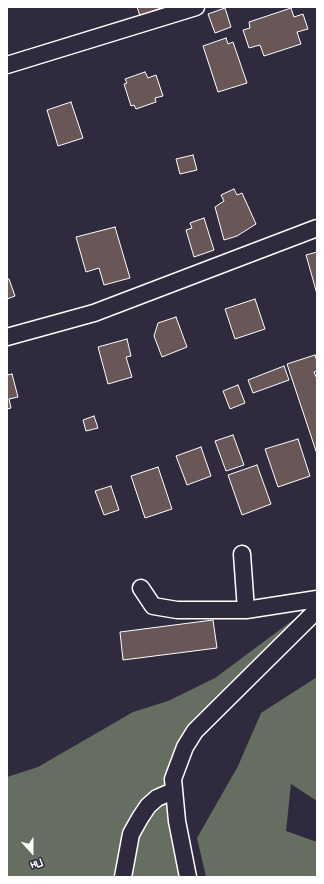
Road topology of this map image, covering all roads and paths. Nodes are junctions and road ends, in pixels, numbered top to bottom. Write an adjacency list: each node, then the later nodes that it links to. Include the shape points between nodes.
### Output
1 (196, 7): 2 (street)
2 (7, 65)
3 (317, 228): 4 (street, via 94,313)
4 (7, 337)
5 (242, 554): 8 (street)
6 (141, 588): 8 (street, via 153,606 177,610)
7 (317, 600): 8 (street)
8 (246, 610)
9 (317, 610): 10 (street, via 195,731 185,747 173,780)
10 (173, 791): 11 (street, via 148,806 140,818 131,834); 12 (street)
11 (123, 877)
12 (188, 877)

